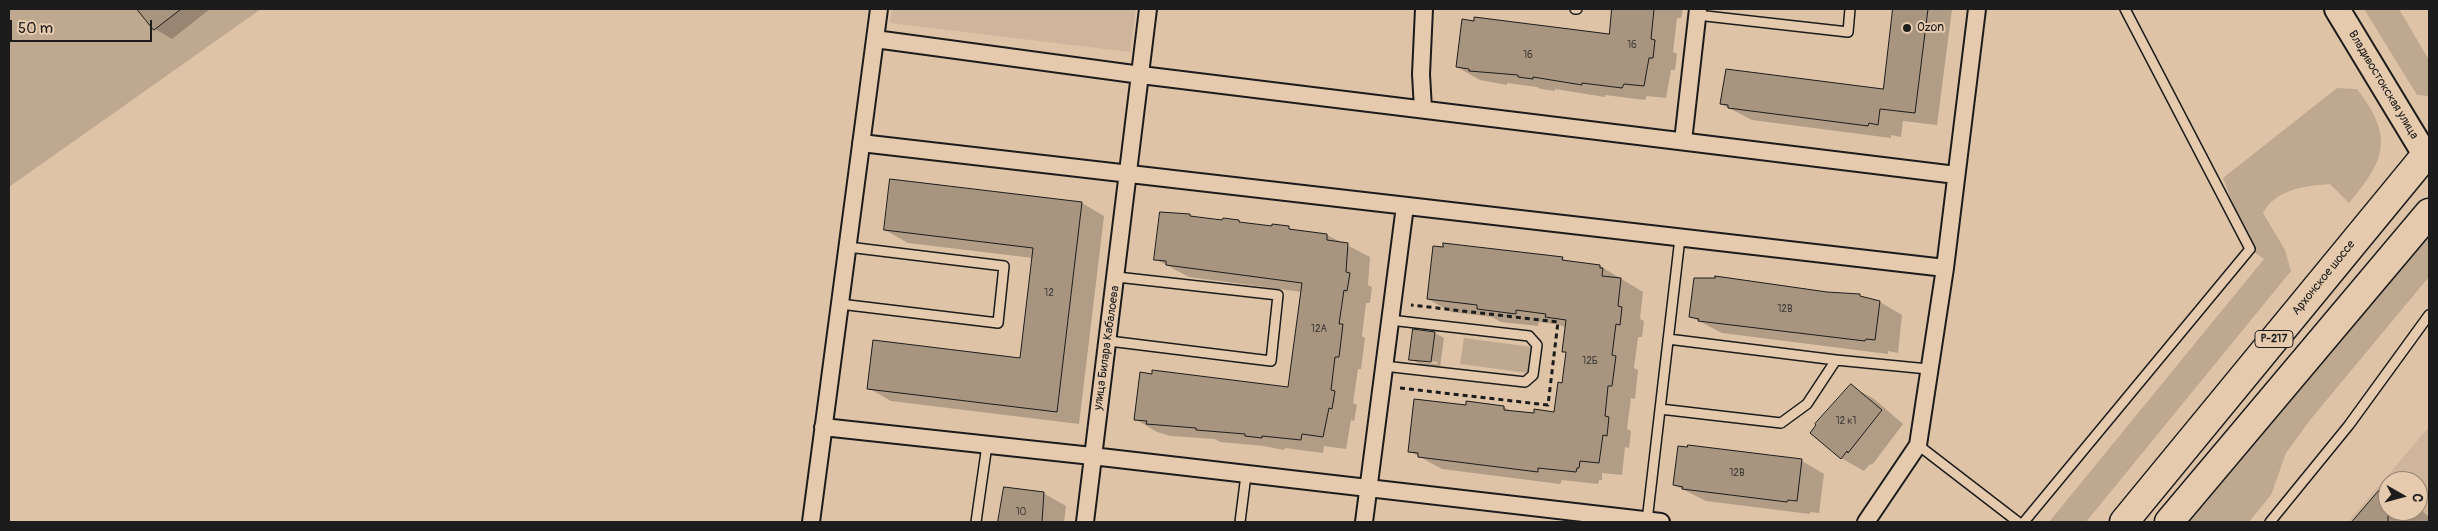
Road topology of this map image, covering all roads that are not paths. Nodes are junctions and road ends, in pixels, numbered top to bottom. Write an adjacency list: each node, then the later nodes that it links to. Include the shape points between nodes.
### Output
1 (879, 9): 9 (street)
2 (1148, 9): 10 (street, улица Билара Кабалоева)
3 (1424, 9): 11 (street)
4 (1850, 9): 8 (lane, via 1848,32)
5 (1977, 9): 16 (street)
6 (2125, 9): 46 (lane, via 2250,249)
7 (2337, 9): 14 (main road, Владивостокская улица)
8 (1698, 12): 12 (street)
9 (875, 39): 10 (street); 13 (street)
10 (1141, 75): 11 (street); 15 (street, улица Билара Кабалоева)
11 (1423, 109): 12 (street)
12 (1683, 141): 16 (street)
13 (861, 143): 15 (street); 20 (street)
14 (2428, 156): 47 (highway, Архонское шоссе / Р-217)
15 (1129, 174): 17 (street); 22 (street, улица Билара Кабалоева)
16 (1956, 175): 21 (street)
17 (1405, 206): 19 (street); 25 (street)
18 (2429, 213): 48 (highway, Р-217)
19 (1680, 238): 21 (street); 26 (lane)
20 (848, 247): 23 (street); 23 (lane, via 1004,266 998,323)
21 (1945, 268): 30 (street)
22 (1117, 277): 27 (street, улица Билара Кабалоева); 27 (lane, via 1278,295 1271,361)
23 (840, 304): 32 (street)
24 (2429, 315): 49 (lane, via 2349,425)
25 (1390, 320): 29 (street); 29 (lane, via 1529,336 1537,345 1533,375 1525,382)
26 (1668, 339): 28 (lane); 31 (lane)
27 (1109, 341): 35 (street, улица Билара Кабалоева)
28 (1836, 360): 30 (lane); 31 (lane, via 1807,404 1781,423)
29 (1384, 366): 37 (street)
30 (1928, 369): 33 (street)
31 (1660, 409): 38 (lane)
32 (823, 427): 34 (street); 39 (street)
33 (1918, 444): 44 (street); 45 (lane)
34 (986, 445): 35 (street); 40 (lane)
35 (1092, 456): 36 (street); 41 (street, улица Билара Кабалоева)
36 (1246, 475): 37 (street); 42 (lane)
37 (1368, 490): 38 (street); 43 (street)
38 (1654, 521)
39 (811, 522)
40 (976, 522)
41 (1085, 522)
42 (1240, 522)
43 (1364, 522)
44 (1866, 522)
45 (2018, 522)
46 (2024, 522)
47 (2124, 522)
48 (2169, 522)
49 (2270, 522)

